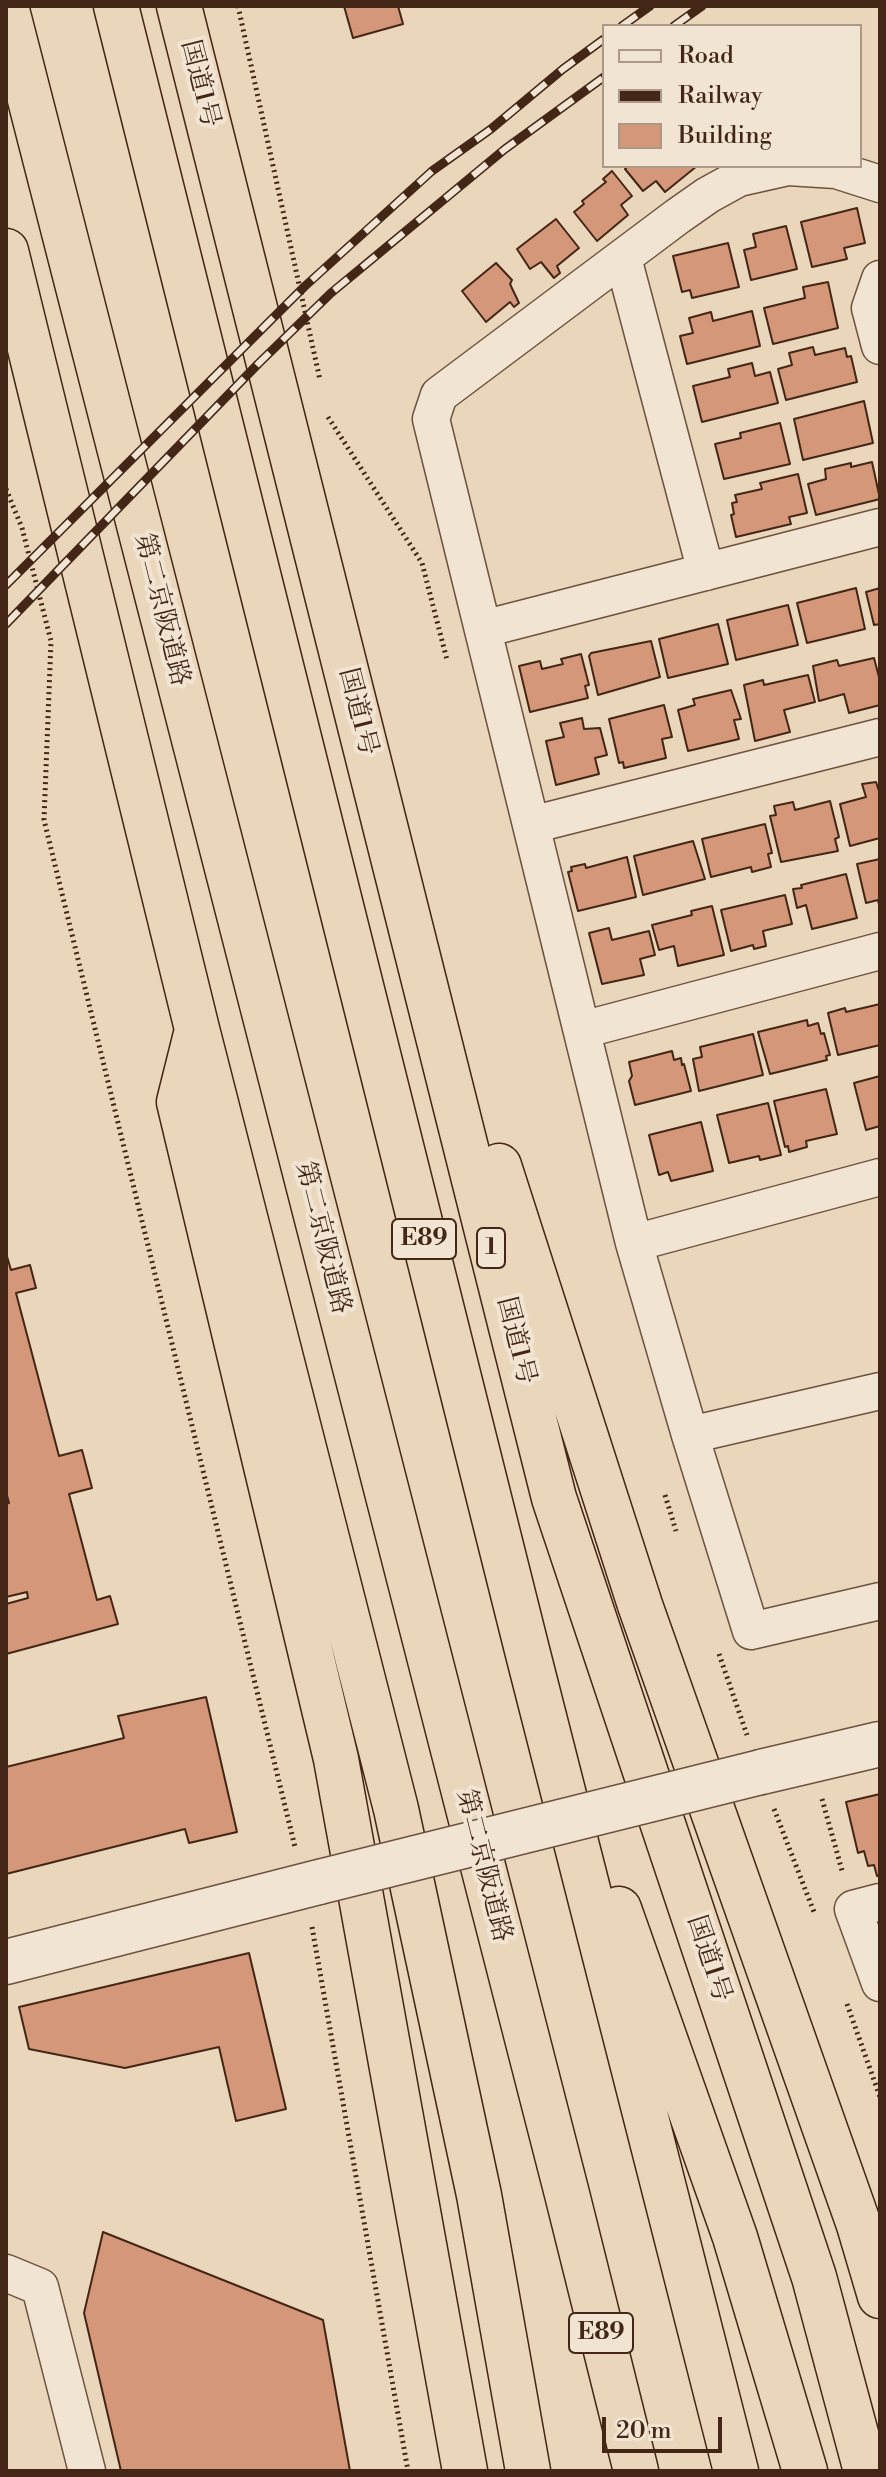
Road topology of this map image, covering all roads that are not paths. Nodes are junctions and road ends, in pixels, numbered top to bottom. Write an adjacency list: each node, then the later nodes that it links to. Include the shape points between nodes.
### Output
1 (6, 6): 30 (highway, 第二京阪道路 / E89)
2 (116, 6): 25 (highway, E89)
3 (179, 6): 16 (highway, 国道1号 / 1)
4 (784, 168): 8 (street, via 739,178 708,195)
5 (804, 168): 6 (street, via 836,170)
6 (880, 184)
7 (6, 251): 18 (highway)
8 (623, 258): 12 (street); 13 (street, via 439,395 431,419)
9 (880, 279): 10 (street, via 870,308)
10 (880, 346)
11 (880, 527): 12 (street)
12 (706, 572): 13 (street)
13 (483, 629): 15 (street)
14 (880, 737): 15 (street)
15 (531, 825): 19 (street)
16 (415, 943): 32 (highway, 1, via 471,1079 640,1605); 40 (highway, 国道1号 / 1, via 554,1498 814,2277)
17 (880, 951): 19 (street)
18 (197, 1029): 34 (highway, via 179,1102 336,1759); 35 (highway, via 396,1809 479,2195)
19 (582, 1030): 21 (street)
20 (880, 1177): 21 (street)
21 (634, 1243): 23 (street)
22 (880, 1391): 23 (street)
23 (690, 1435): 24 (street, via 751,1631)
24 (880, 1601)
25 (527, 1650): 38 (highway, E89); 39 (highway, via 735,2237)
26 (880, 1744): 28 (street, bridge, via 755,1757 312,1884)
27 (866, 1906): 29 (street)
28 (6, 1962)
29 (880, 1983)
30 (567, 2194): 36 (highway); 37 (highway, 第二京阪道路 / E89)
31 (6, 2273): 33 (street, via 40,2287)
32 (880, 2296)
33 (87, 2471)
34 (465, 2471)
35 (528, 2471)
36 (610, 2471)
37 (636, 2471)
38 (736, 2471)
39 (805, 2471)
40 (866, 2471)

